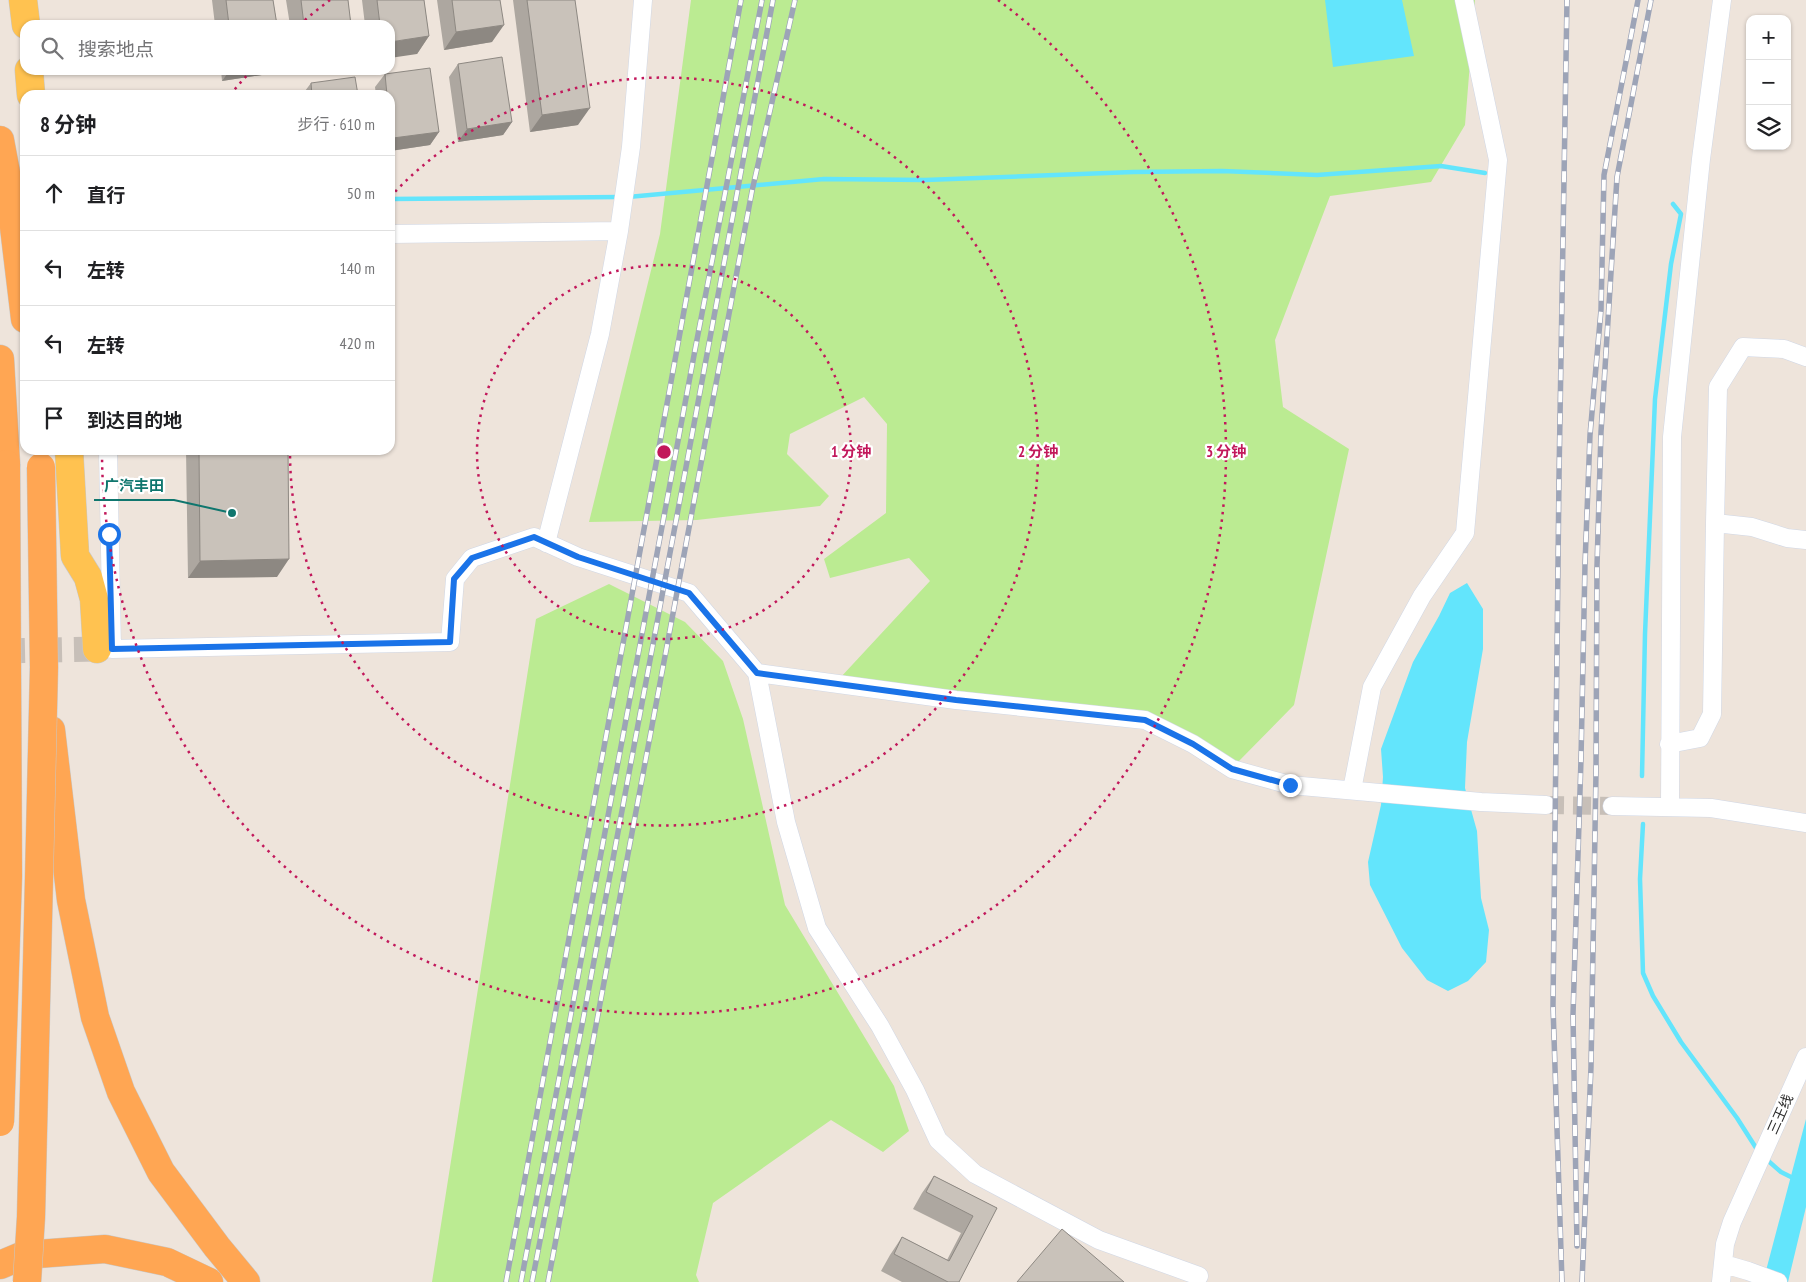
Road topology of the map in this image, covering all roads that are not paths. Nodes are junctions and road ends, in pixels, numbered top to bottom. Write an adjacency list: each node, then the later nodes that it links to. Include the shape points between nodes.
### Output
1 (23, 0): 5 (main road)
2 (643, 0): 9 (street, via 631,147)
3 (1464, 0): 24 (street, via 1498,160 1466,533 1422,596 1372,687)
4 (1722, 0): 23 (street, via 1672,437)
5 (25, 20)
6 (29, 75): 7 (main road)
7 (31, 90)
8 (0, 140): 11 (highway)
9 (619, 231): 10 (street); 19 (street, via 600,334)
10 (395, 234)
11 (20, 277)
12 (1806, 357): 17 (street, via 1784,350 1743,347 1718,387)
13 (0, 359): 30 (highway, bridge, via 6,464 8,876)
14 (69, 455): 20 (main road, via 75,556 88,578)
15 (108, 455): 20 (street)
16 (40, 459): 21 (highway, bridge)
17 (1715, 524): 18 (street, via 1752,527 1787,538); 23 (street, via 1712,714 1700,738)
18 (1806, 540)
19 (546, 543): 20 (street, via 534,537 472,558 454,579 450,642); 22 (street, via 578,557 689,593)
20 (104, 649)
21 (44, 667): 34 (highway, bridge); 36 (highway, bridge, via 71,900 95,1017 121,1092 161,1172)
22 (757, 673): 24 (street, via 956,700 1145,720 1193,744 1232,769 1290,785); 33 (street, via 786,822 817,928 880,1026 938,1140 975,1174 1099,1240)
23 (1669, 744): 27 (street)
24 (1352, 790): 25 (street)
25 (1546, 805)
26 (1612, 806): 27 (street)
27 (1670, 807): 28 (street, via 1711,808)
28 (1806, 823)
29 (1806, 1057): 31 (street, 三王线, via 1732,1222 1725,1244)
30 (0, 1122)
31 (1724, 1264): 37 (street, 三王线); 38 (street)
32 (0, 1265): 35 (highway, via 24,1255 105,1249 167,1262)
33 (1199, 1276)
34 (27, 1282)
35 (209, 1282)
36 (246, 1282)
37 (1721, 1282)
38 (1778, 1282)

